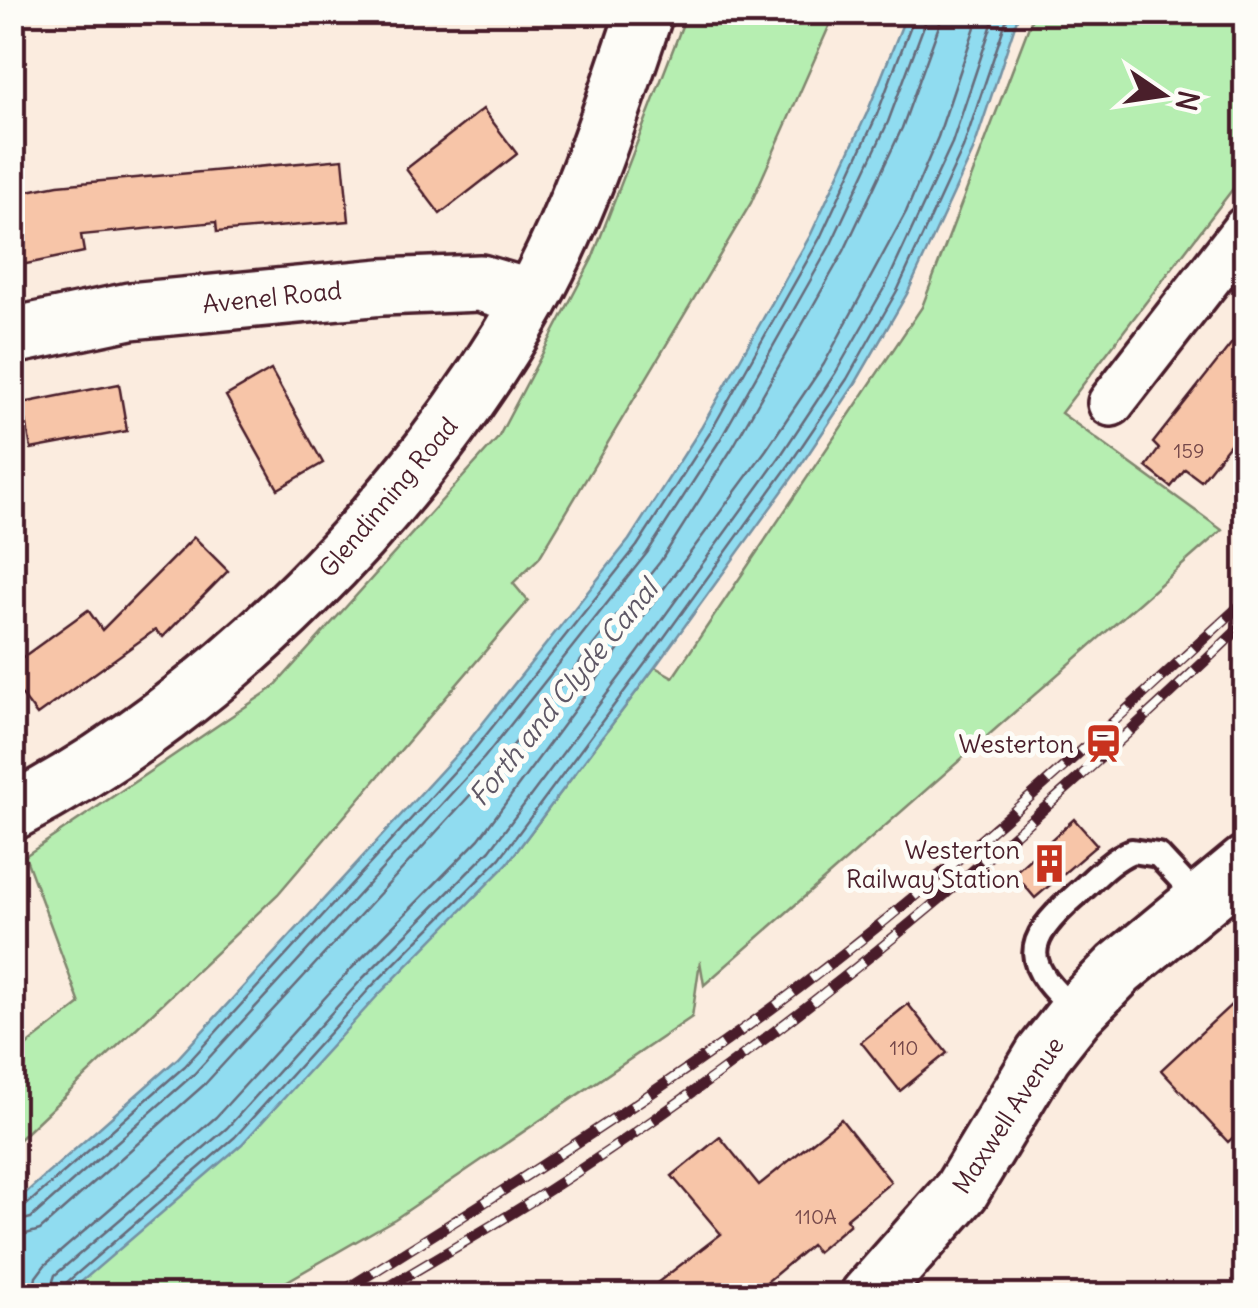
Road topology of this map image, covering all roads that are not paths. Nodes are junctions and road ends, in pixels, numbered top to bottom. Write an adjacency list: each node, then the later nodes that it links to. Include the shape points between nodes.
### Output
1 (645, 12): 3 (street, Glendinning Road, via 573,209)
2 (1246, 228): 5 (street)
3 (531, 298): 4 (street, Avenel Road, via 480,283 382,286 130,311); 6 (street, Glendinning Road, via 421,464 323,577 128,740)
4 (12, 336)
5 (1111, 403)
6 (12, 812)
7 (1246, 864): 8 (street, Maxwell Avenue)
8 (1200, 900): 9 (street, Maxwell Avenue); 9 (lane, via 1158,855 1143,850 1121,856 1038,934 1036,969)
9 (1077, 1012): 10 (street, Maxwell Avenue, via 961,1191)
10 (868, 1296)

